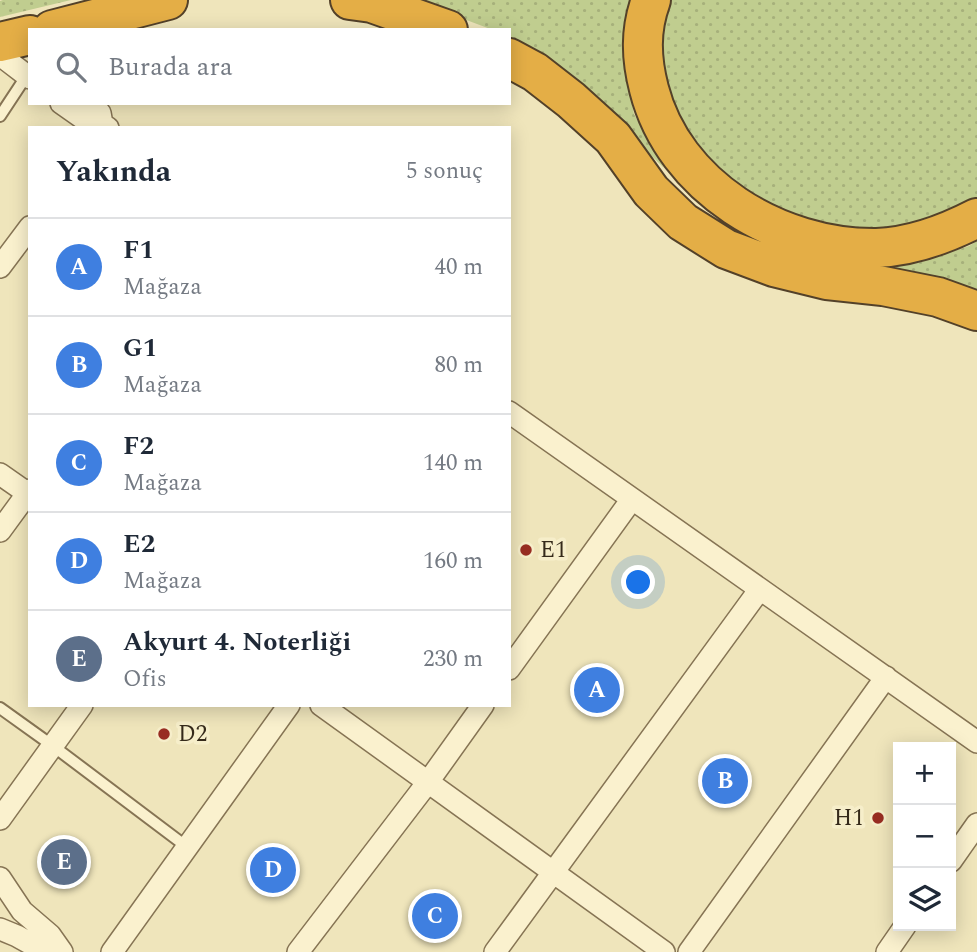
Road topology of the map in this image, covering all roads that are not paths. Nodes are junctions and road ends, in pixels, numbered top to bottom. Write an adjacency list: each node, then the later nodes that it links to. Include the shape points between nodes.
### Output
1 (168, 0): 4 (highway)
2 (350, 0): 5 (highway, via 372,3)
3 (651, 0): 16 (highway, via 642,52 658,116 682,158 728,201 782,230 823,243 876,248 903,245)
4 (67, 28)
5 (442, 28)
6 (28, 35): 7 (highway)
7 (0, 42)
8 (0, 55): 10 (street)
9 (511, 59): 19 (highway, via 571,100 613,138 651,191 683,222 726,249 774,267 938,297)
10 (28, 75)
11 (28, 77): 14 (lane)
12 (64, 105): 15 (street, via 89,122)
13 (92, 105): 15 (street)
14 (0, 116)
15 (105, 126)
16 (977, 218)
17 (28, 230): 18 (street)
18 (0, 267)
19 (977, 311)
20 (511, 413): 24 (street)
21 (0, 474): 22 (street)
22 (28, 492)
23 (28, 494): 25 (street)
24 (632, 499): 26 (street); 27 (street)
25 (0, 531)
26 (760, 589): 28 (street); 41 (street)
27 (511, 666)
28 (886, 677): 34 (street); 51 (street)
29 (81, 707): 35 (street)
30 (288, 707): 39 (street)
31 (324, 707): 36 (street)
32 (482, 707): 36 (street)
33 (0, 708): 35 (lane)
34 (977, 742)
35 (53, 746): 37 (street); 39 (lane)
36 (428, 782): 41 (street); 48 (street)
37 (0, 818)
38 (977, 824): 40 (street)
39 (187, 847): 47 (street)
40 (956, 854)
41 (554, 873): 49 (street); 50 (street)
42 (0, 878): 46 (street, via 22,911 50,934)
43 (0, 929): 45 (street)
44 (902, 931): 52 (street)
45 (52, 952)
46 (62, 952)
47 (112, 952)
48 (298, 952)
49 (495, 952)
50 (664, 952)
51 (689, 952)
52 (887, 952)

